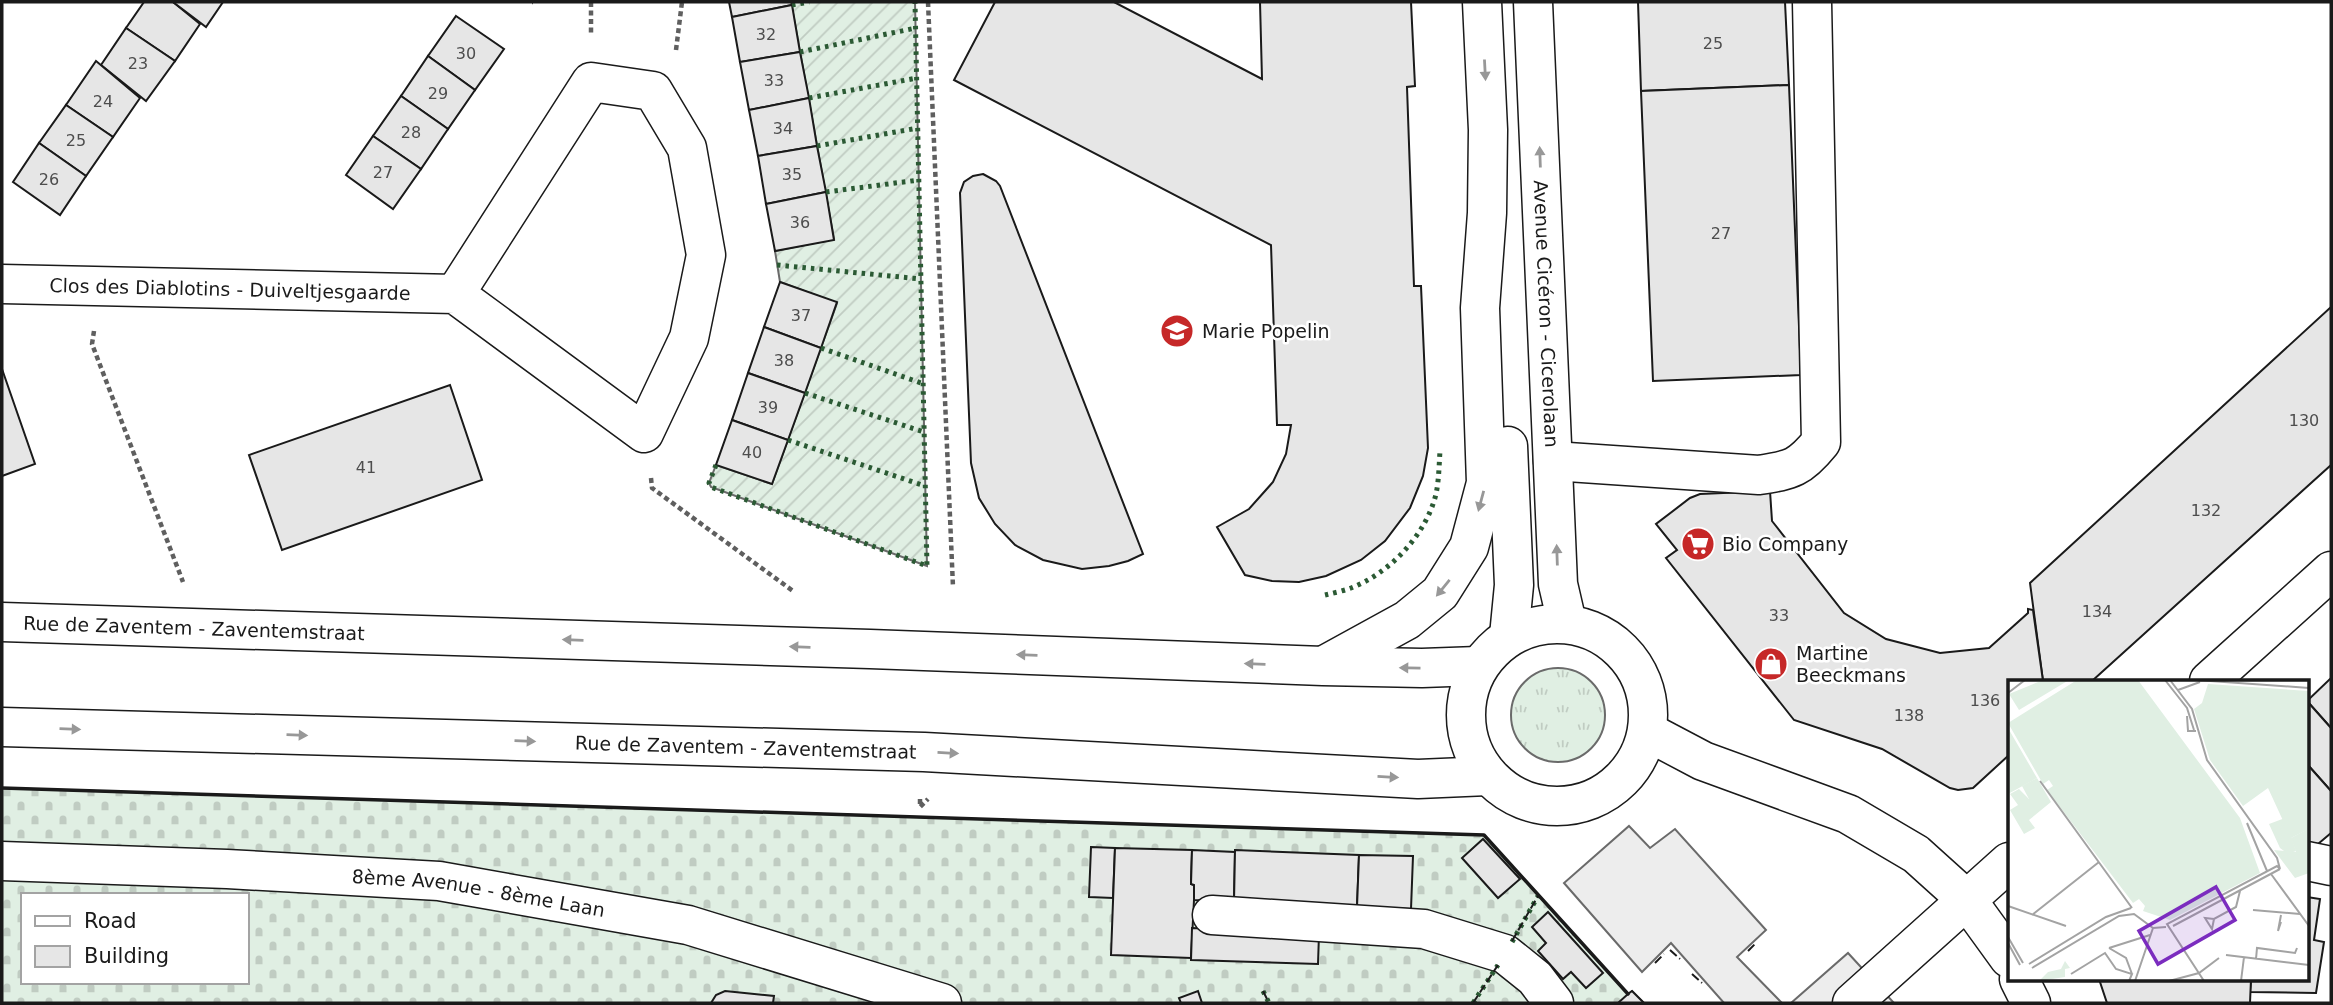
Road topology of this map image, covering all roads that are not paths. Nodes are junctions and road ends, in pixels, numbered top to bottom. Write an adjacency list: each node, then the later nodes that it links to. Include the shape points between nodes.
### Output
1 (1482, 2): 4 (main road, one-way to 4)
2 (1533, 2): 7 (main road, Avenue Cicéron - Cicerolaan, one-way to 2)
3 (1812, 2): 7 (main road, via 1821,442 1805,462 1759,475)
4 (1487, 213): 11 (main road, via 1503,308 1514,585); 12 (main road, one-way to 12, via 1480,308 1486,483 1469,547 1440,593 1407,621)
5 (2, 284): 6 (main road, Clos des Diablotins - Duiveltjesgaarde)
6 (456, 294): 6 (main road, via 645,433 689,338 706,255 687,148 653,91 591,82)
7 (1553, 461): 10 (main road, Avenue Cicéron - Cicerolaan, one-way to 7, via 1558,583)
8 (2331, 571): 14 (main road)
9 (2, 622): 12 (main road, Rue de Zaventem - Zaventemstraat, one-way to 9)
10 (1567, 622): 11 (main road); 16 (main road, via 1596,631 1621,649 1639,673 1648,702)
11 (1509, 636): 13 (main road)
12 (1323, 666): 13 (main road, Rue de Zaventem - Zaventemstraat, one-way to 12)
13 (1478, 666): 17 (main road, via 1467,694 1464,723 1472,751)
14 (2210, 680)
15 (2, 727): 17 (main road, Rue de Zaventem - Zaventemstraat, one-way to 17, via 910,752 1418,779)
16 (1648, 732): 17 (main road, via 1637,760 1618,784 1593,800 1564,806 1522,800); 22 (main road, via 1703,761 1848,814 1916,854)
17 (1488, 776)
18 (2308, 861): 21 (main road)
19 (2, 862): 26 (main road, 8ème Avenue - 8ème Laan, via 439,881 688,925)
20 (2008, 863): 22 (main road)
21 (2331, 866)
22 (1967, 900): 24 (main road); 28 (main road)
23 (1212, 915): 27 (main road, via 1424,929 1505,954 1535,978)
24 (2008, 957)
25 (2020, 981): 29 (main road)
26 (942, 1003)
27 (1554, 1003)
28 (1852, 1003)
29 (2031, 1003)

